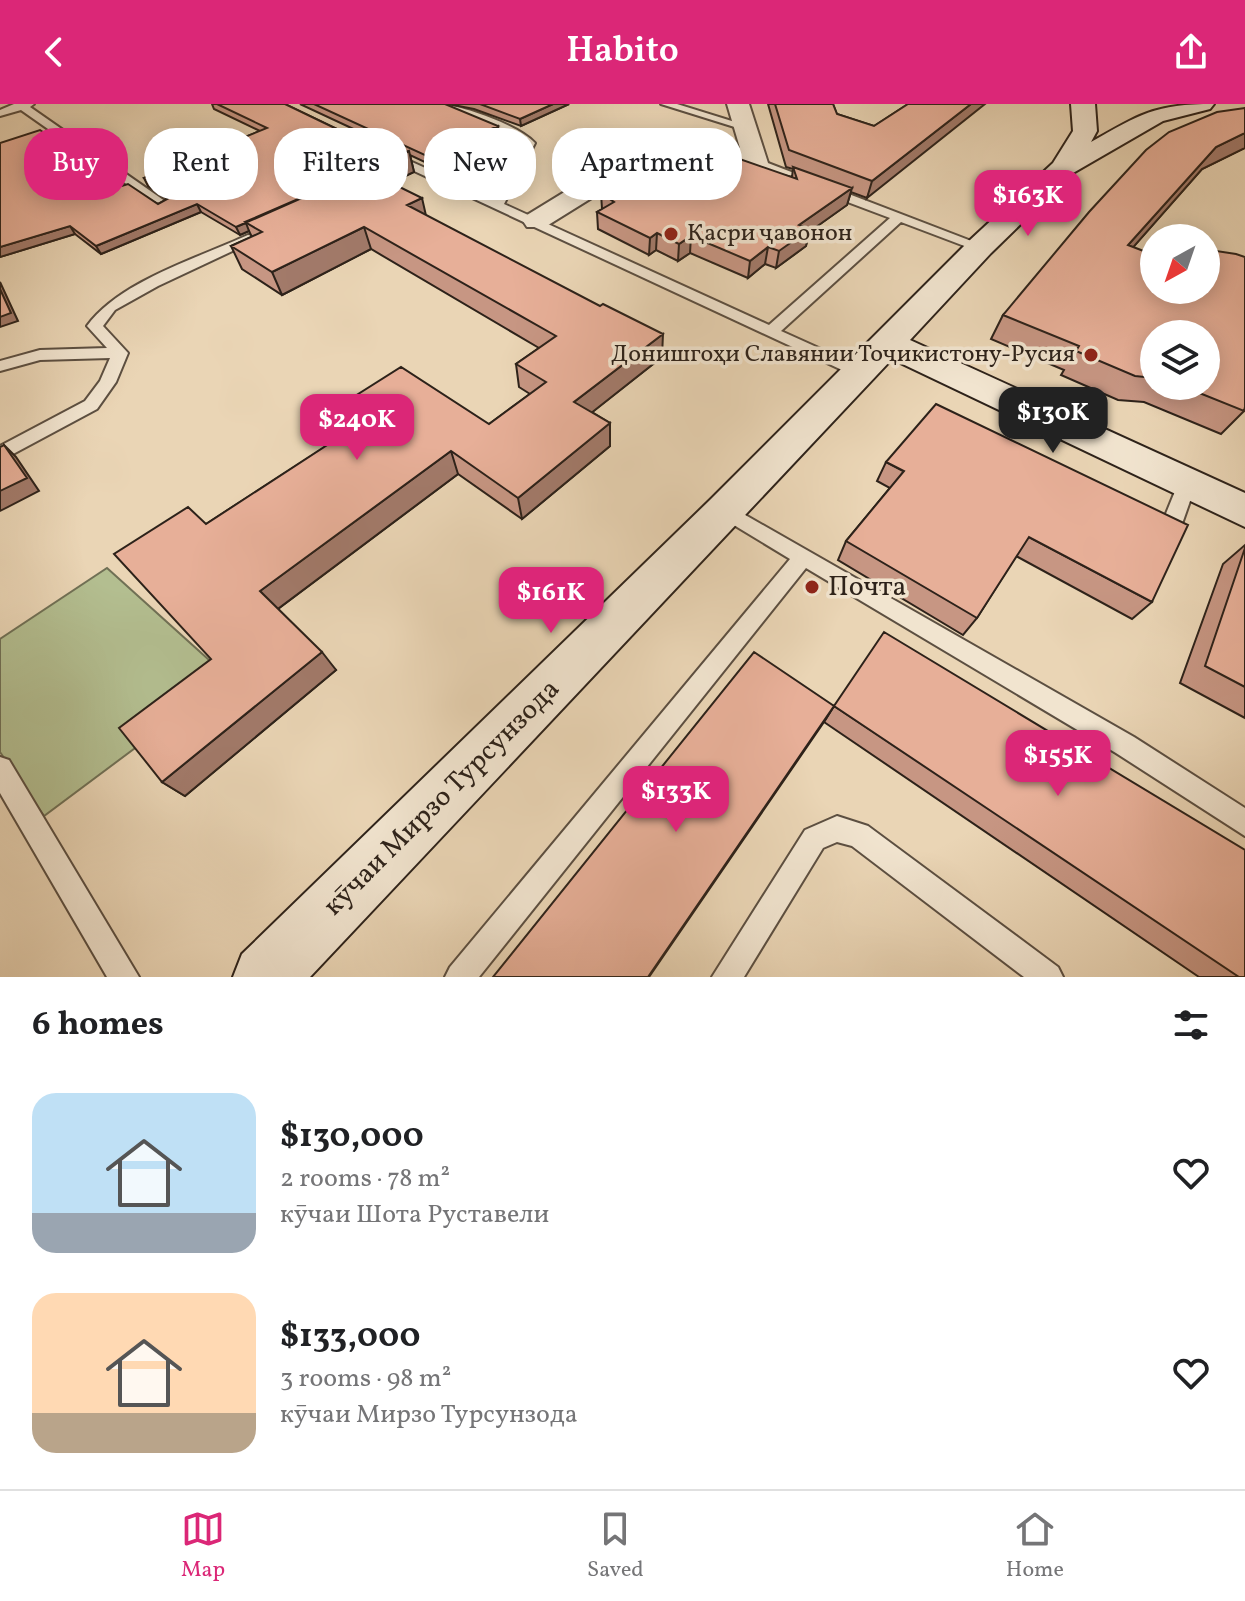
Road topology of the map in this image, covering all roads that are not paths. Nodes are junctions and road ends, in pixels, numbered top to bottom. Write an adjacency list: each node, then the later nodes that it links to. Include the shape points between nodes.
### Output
1 (441, 104): 12 (lane, via 529,143)
2 (666, 104): 8 (lane)
3 (738, 104): 8 (street)
4 (1083, 104): 10 (street, via 1085,131)
5 (1202, 104): 10 (street, via 1155,116)
6 (24, 105): 7 (lane); 13 (lane)
7 (0, 113)
8 (745, 127): 9 (street)
9 (756, 163): 14 (lane); 15 (street, via 696,140 673,140)
10 (1063, 168): 17 (street, кӯчаи Мирзо Турсунзода)
11 (408, 170): 12 (lane)
12 (498, 204): 15 (lane)
13 (166, 206)
14 (899, 217): 17 (lane); 18 (lane)
15 (536, 221): 18 (lane)
16 (268, 231): 19 (lane, via 110,307 95,326)
17 (980, 247): 20 (street, кӯчаи Мирзо Турсунзода)
18 (772, 331): 20 (lane)
19 (120, 353): 21 (lane, via 40,355); 22 (lane, via 91,405)
20 (872, 358): 23 (street); 24 (street, кӯчаи Мирзо Турсунзода)
21 (0, 366)
22 (0, 454)
23 (1187, 484): 25 (street); 26 (lane)
24 (726, 511): 27 (lane); 31 (street, кӯчаи Мирзо Турсунзода)
25 (1245, 511)
26 (1173, 521)
27 (804, 556): 29 (lane, via 1125,745); 32 (lane)
28 (0, 769): 30 (lane)
29 (1245, 823)
30 (124, 977)
31 (265, 977)
32 (460, 977)
33 (727, 977): 34 (lane, via 814,839 837,829 859,835)
34 (1048, 977)

